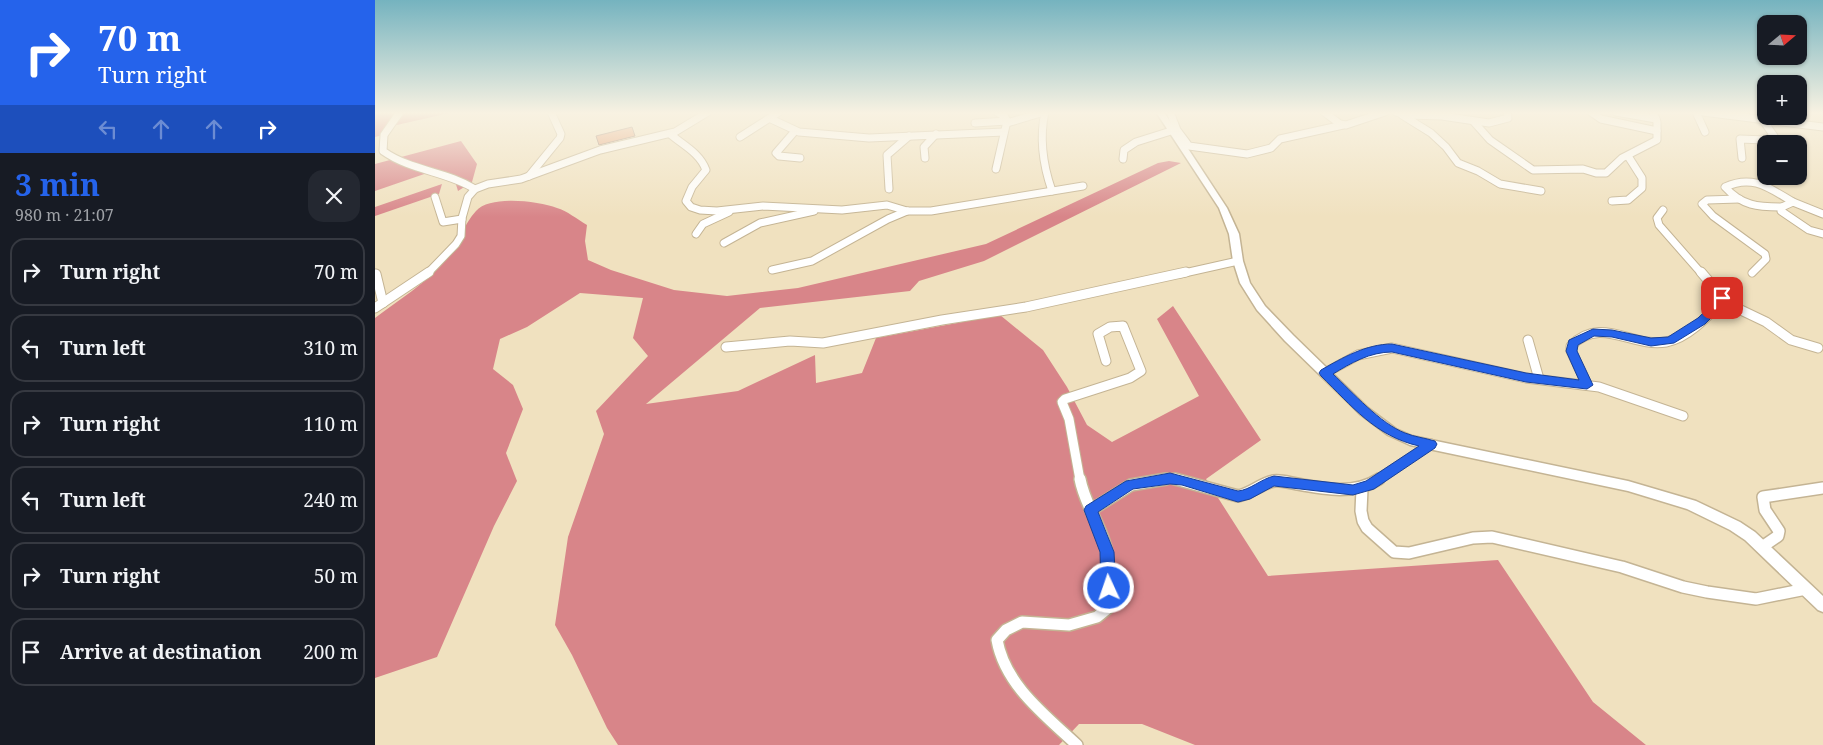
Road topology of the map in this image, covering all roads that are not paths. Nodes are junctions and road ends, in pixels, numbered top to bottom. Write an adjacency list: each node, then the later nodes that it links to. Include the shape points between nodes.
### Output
1 (382, 147): 26 (street, via 383,151 401,163 456,178)
2 (553, 147): 24 (street)
3 (614, 147): 24 (street)
4 (686, 147): 35 (street, via 700,158 706,170 687,196 688,204 700,210)
5 (781, 147): 19 (street, via 776,153 779,156)
6 (897, 147): 27 (street, via 887,155)
7 (924, 147): 20 (street)
8 (1001, 147): 23 (street)
9 (1042, 147): 28 (street, via 1044,168)
10 (1128, 147): 22 (street)
11 (1182, 147): 44 (main road, via 1223,208 1234,234)
12 (1192, 147): 13 (street, via 1243,154)
13 (1272, 147)
14 (1446, 147): 29 (street, via 1458,163 1501,184)
15 (1500, 147): 18 (street, via 1533,170 1583,169 1605,173)
16 (1645, 147): 18 (street)
17 (1741, 147): 21 (street)
18 (1628, 156): 32 (street, via 1643,178 1642,188 1629,200)
19 (800, 158)
20 (925, 158)
21 (1742, 158)
22 (1123, 159)
23 (996, 169)
24 (529, 176): 26 (street)
25 (1083, 186): 28 (street)
26 (475, 189): 40 (street, via 468,197)
27 (889, 189)
28 (1052, 191): 38 (street, via 931,211)
29 (1541, 191)
30 (435, 197): 40 (street, via 443,222)
31 (1739, 198): 33 (street, via 1725,187 1749,180); 34 (street, via 1759,208); 46 (street, via 1707,200 1703,204 1711,214 1765,254 1765,259)
32 (1612, 202)
33 (1793, 202): 34 (street); 39 (street)
34 (1782, 207): 42 (street, via 1782,212 1800,224)
35 (736, 209): 36 (street, via 770,206); 41 (street, via 703,224)
36 (819, 210): 38 (street, via 887,205); 43 (street, via 760,223)
37 (1663, 210): 48 (street, via 1657,221 1719,293)
38 (907, 211): 45 (street, via 887,218 812,261)
39 (1823, 214)
40 (462, 219): 49 (street, via 461,236 448,252 426,275)
41 (696, 234)
42 (1823, 234)
43 (724, 244)
44 (1238, 261): 52 (street, via 1026,307 823,343 790,341); 55 (main road, via 1245,283 1261,308)
45 (772, 270)
46 (1753, 272)
47 (376, 274): 49 (street)
48 (1722, 302): 53 (street, via 1766,322 1791,340); 57 (street, via 1702,321 1671,341 1651,342 1603,332 1587,334 1571,346 1571,351)
49 (383, 303): 50 (street)
50 (375, 308)
51 (1527, 340): 56 (street)
52 (726, 347)
53 (1818, 348)
54 (1106, 361): 62 (street, via 1098,334 1105,328 1123,326 1141,371 1062,402 1069,420 1083,492)
55 (1325, 373): 56 (street, via 1358,355 1392,348); 59 (main road, via 1364,412 1392,432)
56 (1539, 379): 57 (street)
57 (1587, 385): 58 (street)
58 (1683, 416)
59 (1431, 444): 61 (street); 63 (main road, via 1679,500 1735,526)
60 (1823, 488): 63 (street, via 1763,497 1761,502 1779,531 1778,536)
61 (1361, 489): 62 (street, via 1274,481 1246,496 1238,496 1170,478 1131,484); 64 (street, via 1361,511 1367,528 1385,546 1401,554 1473,538 1492,537 1622,567 1683,587 1756,598)
62 (1091, 510): 65 (street, via 1107,552 1109,588 1104,614 1069,625 1021,622 1014,624 997,640 998,654 1010,677)
63 (1761, 546): 64 (main road)
64 (1817, 596)
65 (1077, 745)

